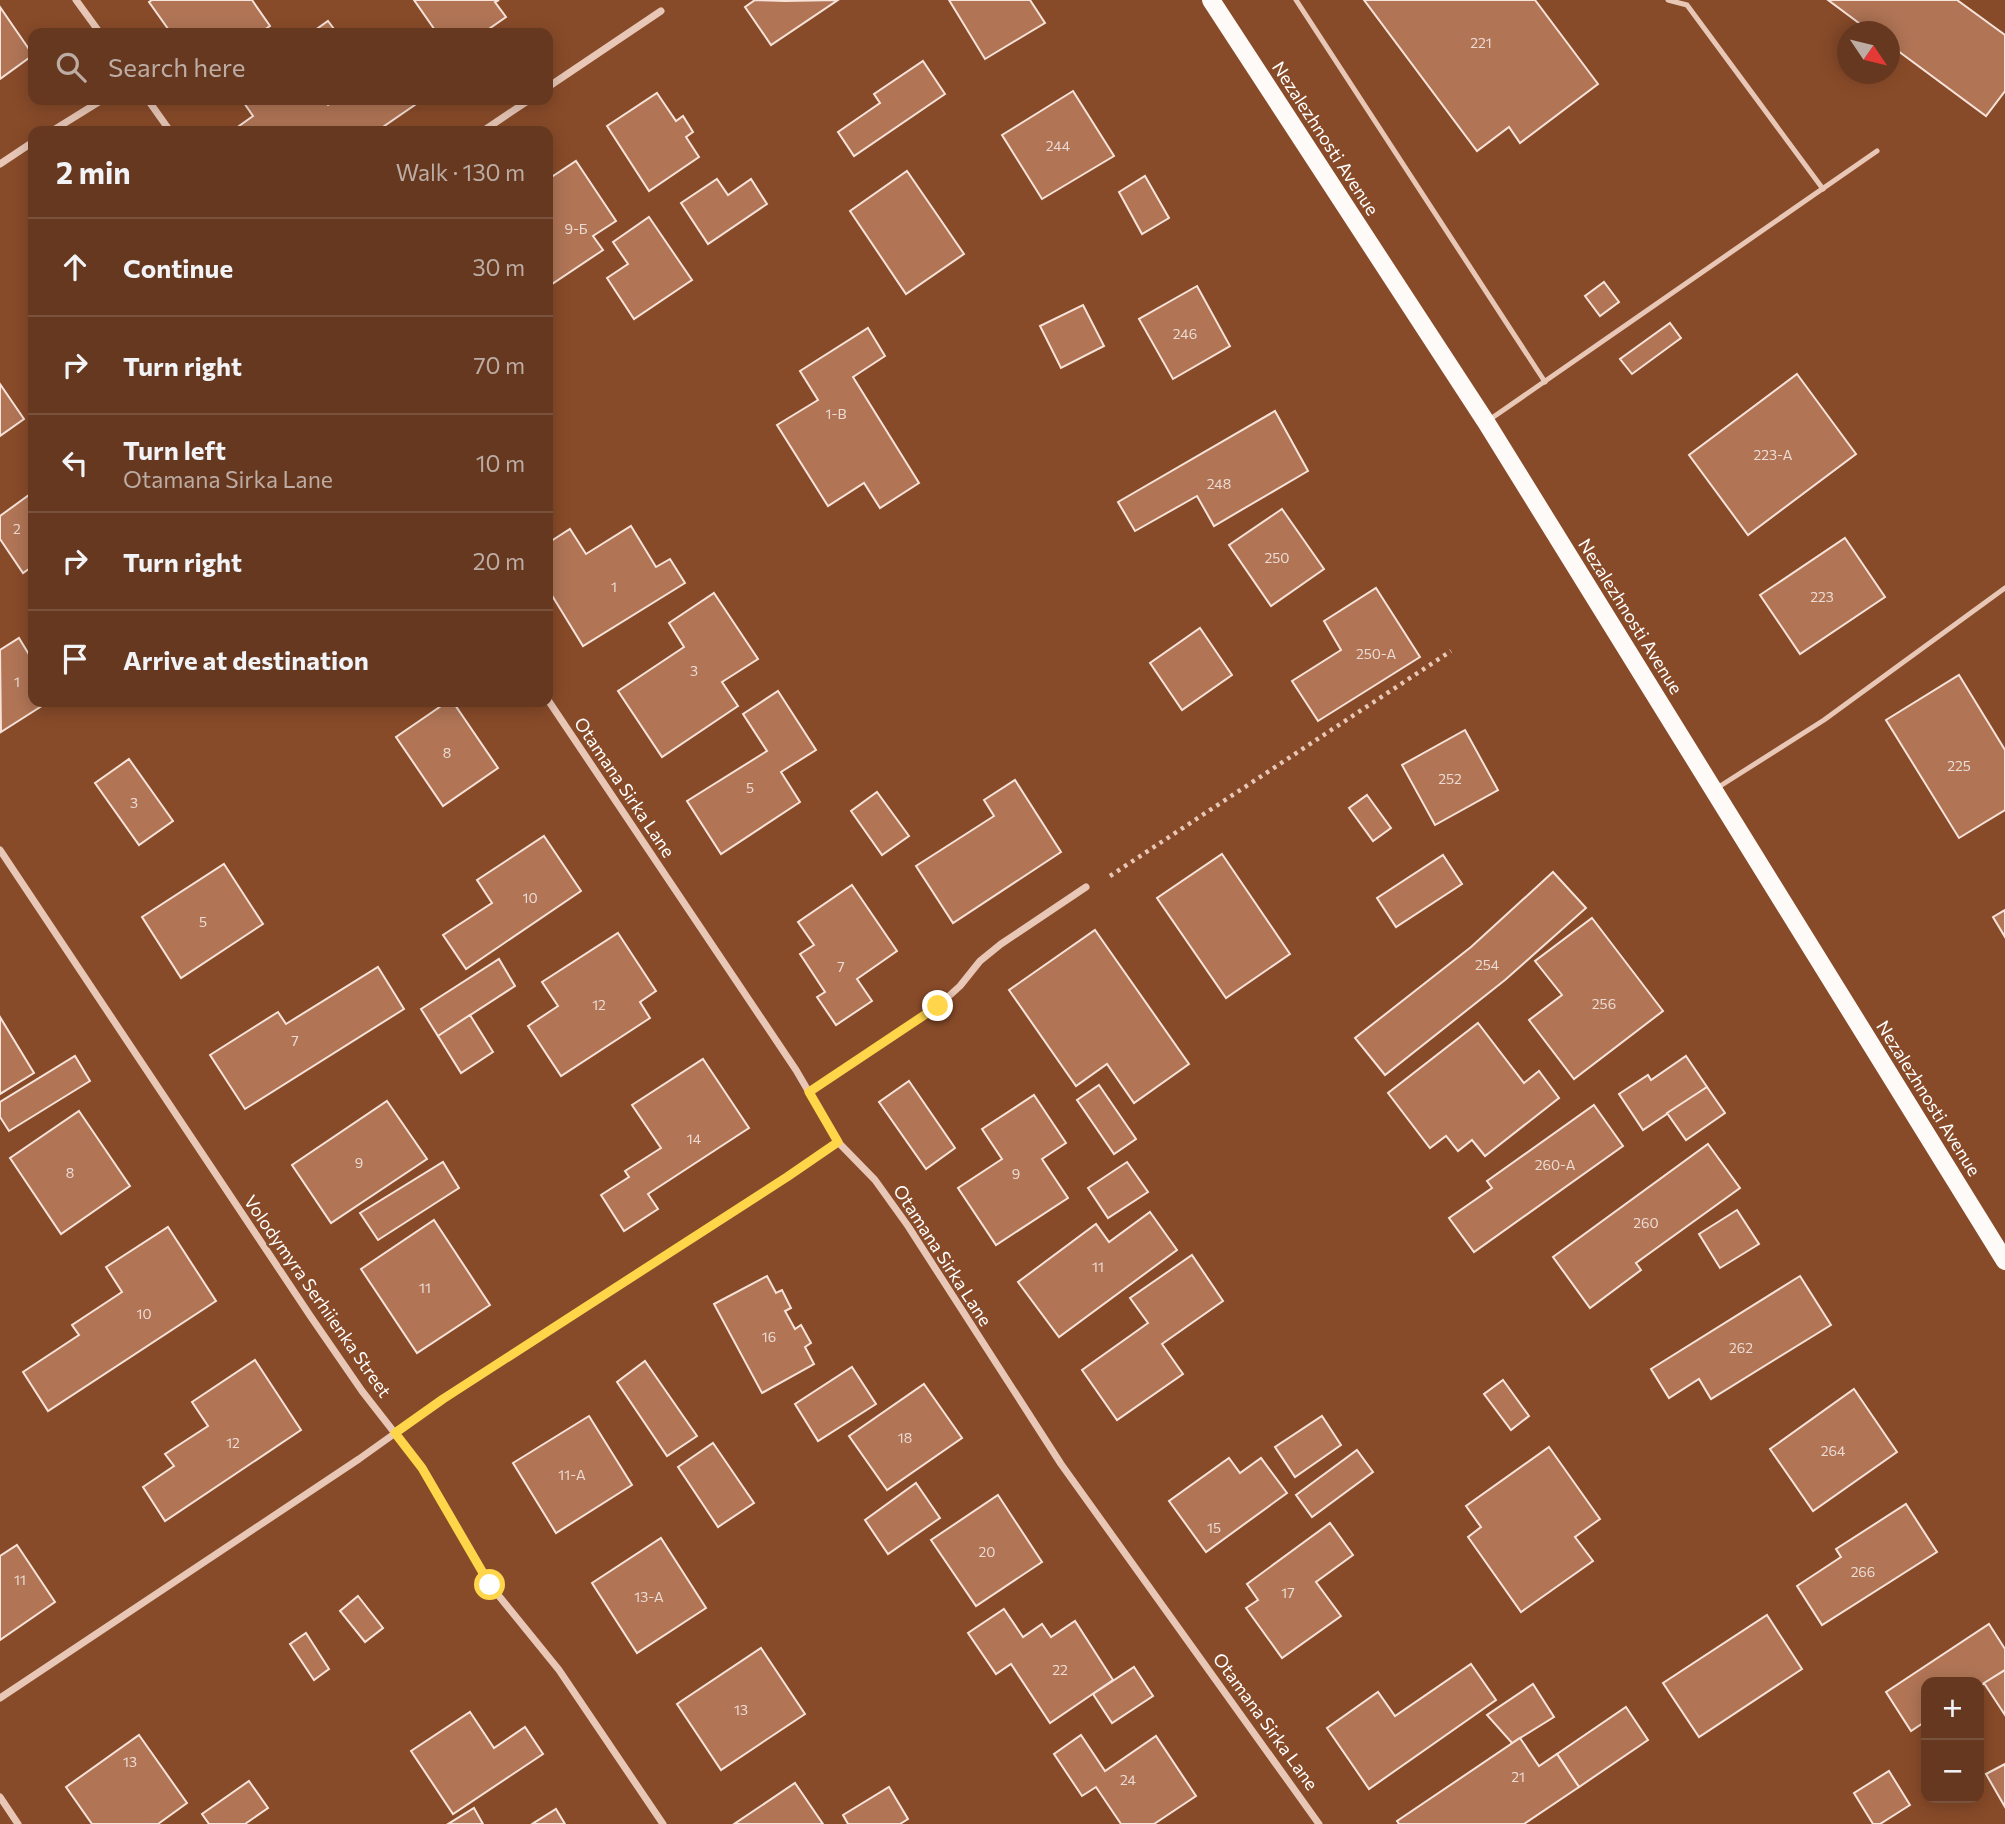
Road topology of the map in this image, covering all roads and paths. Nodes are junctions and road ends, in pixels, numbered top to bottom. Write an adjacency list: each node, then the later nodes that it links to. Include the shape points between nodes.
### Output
1 (76, 0): 6 (street)
2 (1211, 0): 19 (main road, Nezalezhnosti Avenue)
3 (1296, 0): 18 (lane)
4 (1668, 0): 17 (lane, via 1687,5)
5 (661, 11): 7 (street)
6 (96, 28)
7 (553, 84)
8 (94, 105): 11 (street)
9 (152, 105): 12 (street)
10 (522, 105): 13 (street)
11 (59, 126)
12 (166, 126)
13 (490, 126)
14 (28, 145): 16 (street)
15 (1877, 151): 17 (lane)
16 (0, 164)
17 (1823, 189): 18 (lane)
18 (1545, 382): 19 (lane)
19 (1486, 422): 23 (main road, Nezalezhnosti Avenue)
20 (2005, 588): 23 (lane, via 1824,720)
21 (1451, 651): 25 (path, via 1102,881)
22 (553, 707): 26 (street, Otamana Sirka Lane)
23 (1714, 790): 28 (main road, Nezalezhnosti Avenue)
24 (0, 850): 29 (street, Volodymyra Serhiienka Street, via 311,1317)
25 (1086, 887): 26 (street, via 1001,944 938,1006)
26 (809, 1092): 27 (street, Otamana Sirka Lane)
27 (838, 1142): 29 (street); 34 (street, Otamana Sirka Lane, via 908,1226 1061,1464)
28 (2005, 1261)
29 (395, 1433): 30 (street); 33 (street, Volodymyra Serhiienka Street, via 422,1468 490,1585 559,1670)
30 (0, 1698)
31 (0, 1797): 32 (street)
32 (18, 1824)
33 (663, 1824)
34 (1319, 1824)

